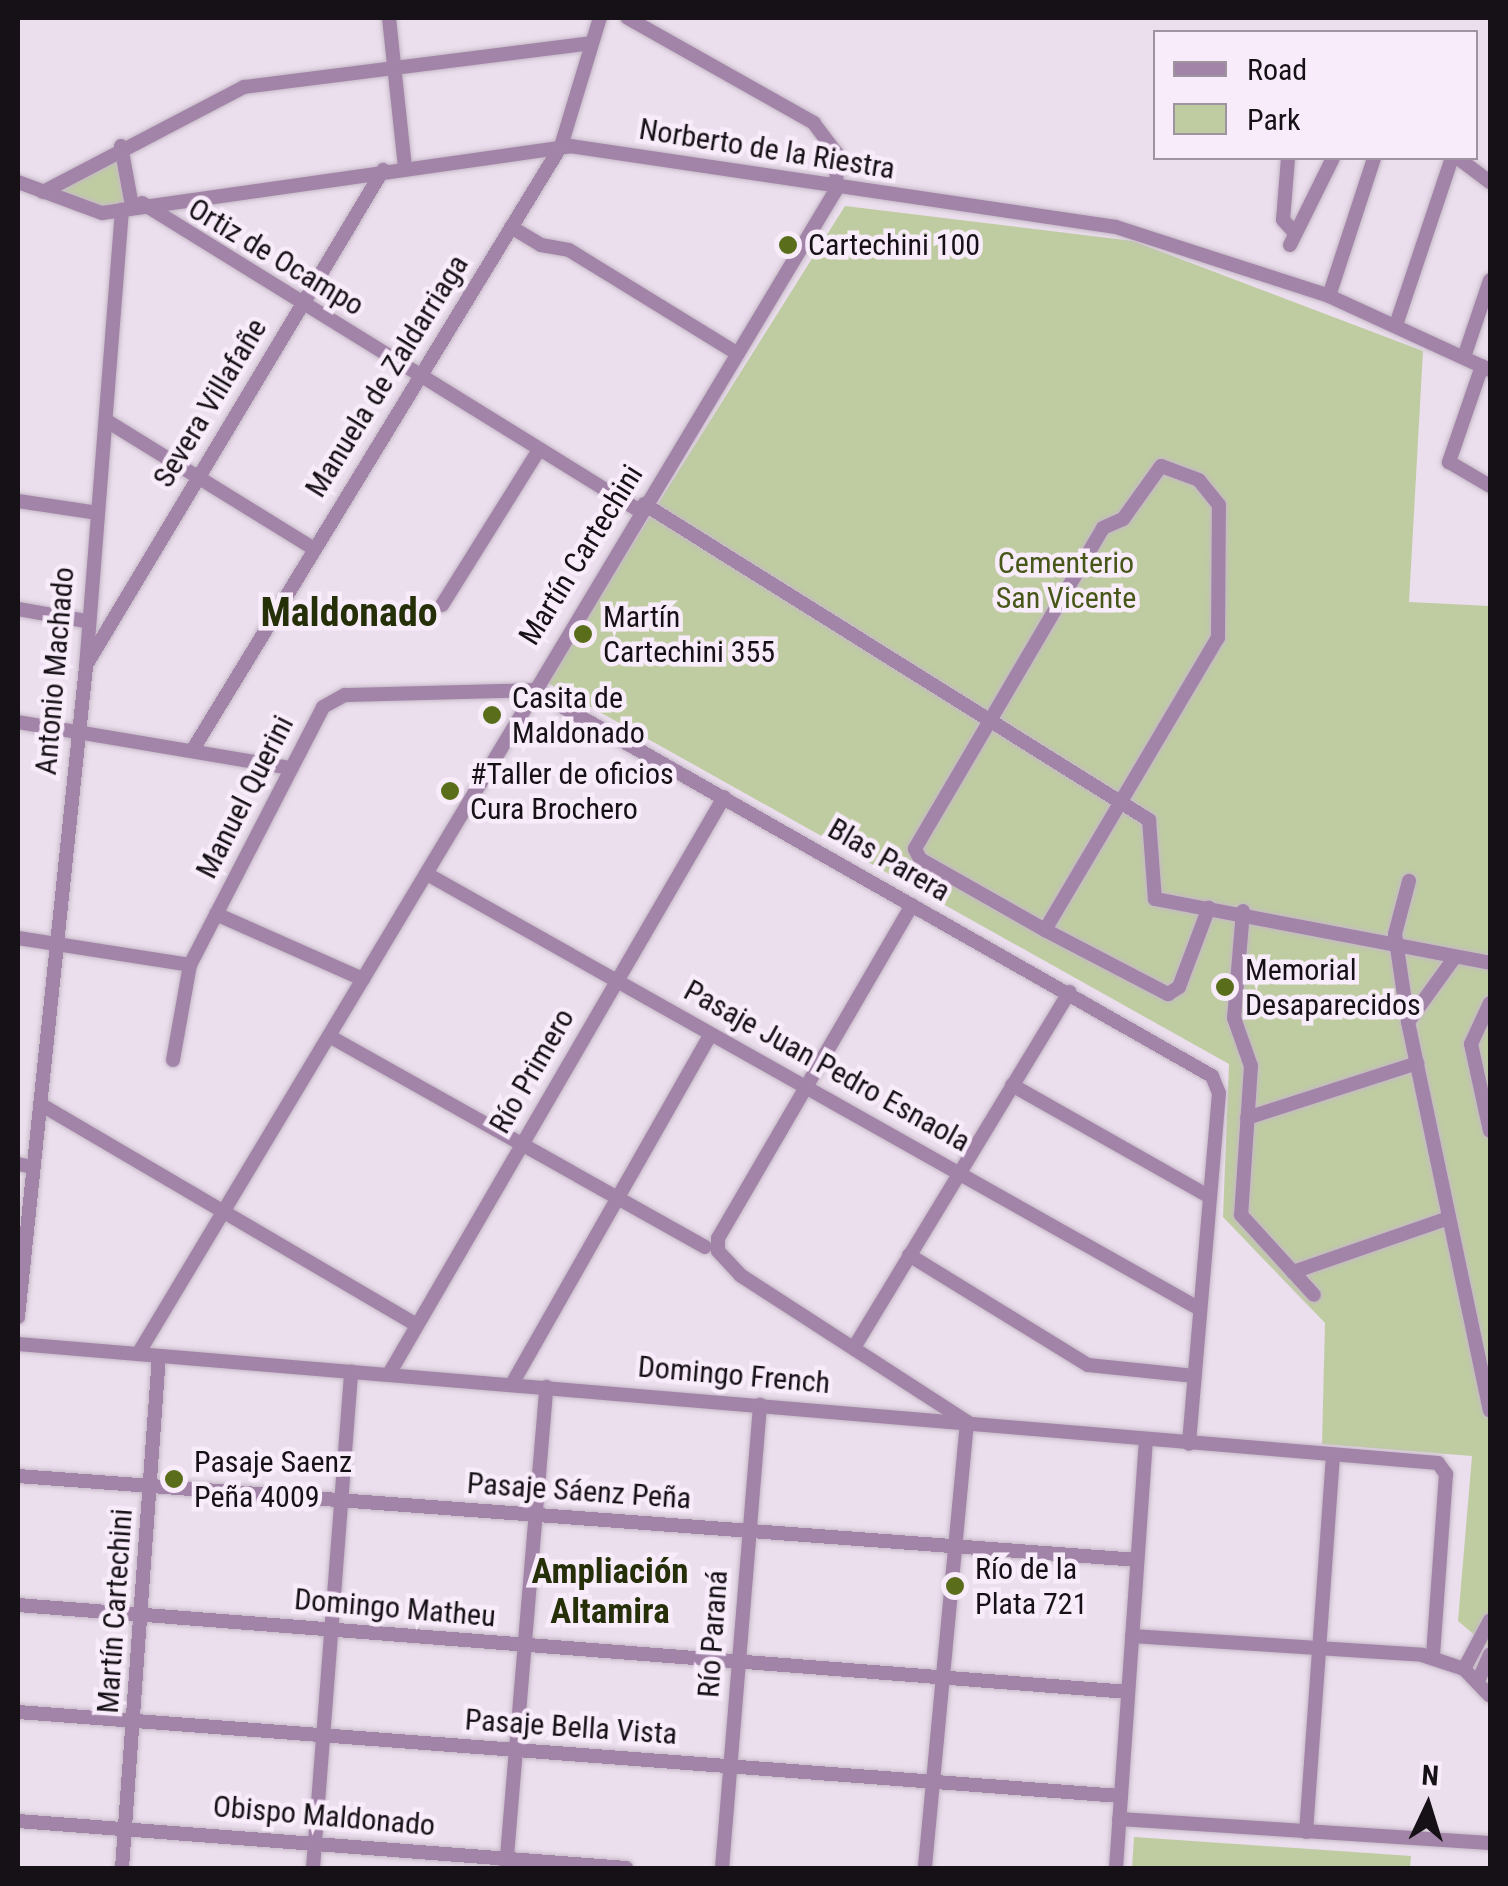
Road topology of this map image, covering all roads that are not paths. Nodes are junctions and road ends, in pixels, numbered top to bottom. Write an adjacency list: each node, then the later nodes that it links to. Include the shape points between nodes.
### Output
1 (389, 18): 5 (street)
2 (600, 18): 4 (street, Manuela de Zaldarriaga)
3 (628, 18): 17 (street, via 814,123 837,154)
4 (591, 43): 5 (street); 7 (street, Manuela de Zaldarriaga)
5 (396, 66): 6 (street, via 244,87); 13 (street)
6 (121, 146): 18 (street); 19 (street, Antonio Machado)
7 (561, 146): 13 (street, Norberto de la Riestra); 17 (street, Norberto de la Riestra); 20 (street, Manuela de Zaldarriaga)
8 (1288, 160): 9 (street, via 1283,220 1292,239)
9 (1332, 160)
10 (1373, 160): 22 (street)
11 (1454, 160): 24 (street)
12 (1458, 160): 16 (street)
13 (405, 167): 14 (street, Norberto de la Riestra)
14 (383, 170): 19 (street, Norberto de la Riestra); 23 (street, Severa Villafañe)
15 (18, 182): 18 (street, Norberto de la Riestra)
16 (1490, 182)
17 (836, 190): 22 (street, Norberto de la Riestra, via 1116,227); 25 (street, Martín Cartechini)
18 (44, 192): 19 (street, Norberto de la Riestra, via 96,212)
19 (132, 206): 23 (street, Ortiz de Ocampo); 29 (street, Antonio Machado)
20 (511, 226): 25 (street, via 540,245 569,250); 28 (street, Manuela de Zaldarriaga)
21 (1490, 280): 26 (street)
22 (1329, 296): 24 (street, Norberto de la Riestra)
23 (303, 304): 28 (street, Ortiz de Ocampo); 31 (street, Severa Villafañe)
24 (1398, 322): 26 (street, Norberto de la Riestra)
25 (738, 354): 34 (street, Martín Cartechini)
26 (1464, 356): 27 (street, Norberto de la Riestra)
27 (1486, 368): 32 (street, via 1449,462)
28 (420, 376): 30 (street, Ortiz de Ocampo); 36 (street, Manuela de Zaldarriaga)
29 (107, 421): 31 (street); 35 (street, Antonio Machado)
30 (540, 450): 34 (street, Ortiz de Ocampo); 37 (street)
31 (197, 477): 36 (street); 40 (street, Severa Villafañe)
32 (1490, 486)
33 (18, 501): 35 (street)
34 (642, 507): 41 (street, Martín Cartechini); 43 (street, Ortiz de Ocampo)
35 (98, 513): 39 (street, Antonio Machado)
36 (313, 548): 45 (street, Manuela de Zaldarriaga)
37 (442, 605)
38 (18, 609): 39 (street)
39 (86, 621): 40 (street, Antonio Machado)
40 (86, 667): 44 (street, Antonio Machado)
41 (534, 690): 46 (street, Manuel Querini, via 332,699); 47 (street, Blas Parera); 49 (street, Martín Cartechini)
42 (18, 722): 44 (street)
43 (987, 722): 48 (street, Ortiz de Ocampo); 48 (street, via 1103,528 1123,520 1149,473 1170,465 1199,480 1223,519 1218,638); 55 (street, via 916,841 916,854)
44 (78, 732): 45 (street); 57 (street, Antonio Machado)
45 (192, 751): 46 (street)
46 (290, 768): 54 (street, Manuel Querini)
47 (724, 797): 51 (street, Blas Parera); 63 (street, Río Primero)
48 (1120, 802): 52 (street, Ortiz de Ocampo, via 1153,825 1152,896); 55 (street)
49 (427, 874): 62 (street, Martín Cartechini); 63 (street, Pasaje Juan Pedro Esnaola)
50 (1409, 880): 58 (street)
51 (912, 905): 64 (street, Blas Parera); 72 (street)
52 (1209, 907): 53 (street); 55 (street, via 1179,987 1168,994)
53 (1243, 911): 58 (street); 75 (street, via 1234,1018 1250,1059)
54 (216, 914): 61 (street, Manuel Querini); 62 (street)
55 (1044, 930)
56 (18, 938): 57 (street)
57 (55, 944): 61 (street); 74 (street, Antonio Machado)
58 (1396, 944): 59 (street); 66 (street)
59 (1455, 957): 60 (street); 66 (street)
60 (1490, 963)
61 (190, 965): 69 (street, Manuel Querini)
62 (363, 979): 68 (street, Martín Cartechini)
63 (616, 982): 67 (street, Pasaje Juan Pedro Esnaola); 77 (street, Río Primero)
64 (1069, 992): 73 (street); 81 (street, Blas Parera, via 1215,1081)
65 (1490, 1002): 71 (street, via 1471,1039)
66 (1408, 1022): 70 (street)
67 (710, 1034): 72 (street, Pasaje Juan Pedro Esnaola); 82 (street)
68 (329, 1036): 77 (street); 83 (street, Martín Cartechini)
69 (173, 1060)
70 (1416, 1062): 75 (street); 84 (street)
71 (1484, 1074): 76 (street)
72 (805, 1085): 80 (street, Pasaje Juan Pedro Esnaola); 85 (street)
73 (1012, 1085): 80 (street); 81 (street)
74 (40, 1104): 79 (street, Antonio Machado); 83 (street)
75 (1248, 1118): 87 (street, via 1241,1215)
76 (1490, 1131)
77 (520, 1145): 82 (street); 91 (street, Río Primero)
78 (18, 1164): 79 (street)
79 (34, 1167): 90 (street, Antonio Machado)
80 (960, 1170): 86 (street); 89 (street, Pasaje Juan Pedro Esnaola)
81 (1208, 1196): 89 (street)
82 (612, 1200): 85 (street); 99 (street)
83 (222, 1212): 91 (street); 94 (street, Martín Cartechini)
84 (1446, 1218): 87 (street); 102 (street)
85 (712, 1249): 93 (street, via 740,1275)
86 (909, 1255): 93 (street); 98 (street, via 1088,1365)
87 (1293, 1272): 88 (street)
88 (1314, 1295)
89 (1200, 1309): 98 (street)
90 (18, 1317)
91 (416, 1326): 97 (street, Río Primero)
92 (18, 1344): 94 (street, Domingo French)
93 (855, 1346): 103 (street)
94 (138, 1354): 95 (street, Domingo French)
95 (159, 1356): 96 (street, Domingo French); 108 (street, Martín Cartechini)
96 (352, 1371): 97 (street, Domingo French); 109 (street)
97 (389, 1374): 99 (street, Domingo French)
98 (1194, 1376): 105 (street)
99 (512, 1384): 100 (street, Domingo French)
100 (546, 1387): 101 (street, Domingo French); 110 (street)
101 (760, 1404): 103 (street, Domingo French); 111 (street, Río Paraná)
102 (1490, 1410)
103 (967, 1422): 104 (street, Domingo French); 112 (street)
104 (1146, 1441): 105 (street, Domingo French); 113 (street)
105 (1189, 1444): 106 (street, Domingo French)
106 (1333, 1455): 120 (street); 122 (street, Domingo French, via 1444,1466)
107 (18, 1476): 108 (street, Pasaje Sáenz Peña)
108 (151, 1488): 109 (street, Pasaje Sáenz Peña); 115 (street, Martín Cartechini)
109 (342, 1502): 110 (street, Pasaje Sáenz Peña); 117 (street)
110 (536, 1516): 111 (street, Pasaje Sáenz Peña); 119 (street)
111 (748, 1530): 112 (street, Pasaje Sáenz Peña); 123 (street, Río Paraná)
112 (953, 1546): 113 (street, Pasaje Sáenz Peña); 125 (street)
113 (1138, 1560): 118 (street)
114 (18, 1605): 115 (street, Domingo Matheu)
115 (142, 1614): 117 (street, Domingo Matheu); 130 (street, Martín Cartechini)
116 (1490, 1620): 124 (street)
117 (331, 1631): 119 (street, Domingo Matheu); 131 (street)
118 (1132, 1636): 120 (street); 127 (street)
119 (523, 1646): 123 (street, Domingo Matheu); 132 (street)
120 (1319, 1648): 122 (street); 139 (street)
121 (1490, 1654): 126 (street)
122 (1434, 1657): 124 (street)
123 (738, 1663): 125 (street, Domingo Matheu); 133 (street, Río Paraná)
124 (1464, 1669): 126 (street)
125 (939, 1679): 127 (street, Domingo Matheu); 134 (street)
126 (1479, 1679): 128 (street)
127 (1128, 1692): 135 (street)
128 (1490, 1696)
129 (18, 1712): 130 (street, Pasaje Bella Vista)
130 (134, 1722): 131 (street, Pasaje Bella Vista); 138 (street, Martín Cartechini)
131 (323, 1736): 132 (street, Pasaje Bella Vista); 140 (street)
132 (516, 1750): 133 (street, Pasaje Bella Vista); 142 (street)
133 (730, 1767): 134 (street, Pasaje Bella Vista); 146 (street, Río Paraná)
134 (931, 1783): 135 (street, Pasaje Bella Vista); 147 (street)
135 (1121, 1796): 137 (street)
136 (18, 1820): 138 (street, Obispo Maldonado)
137 (1120, 1820): 139 (street); 148 (street)
138 (124, 1828): 140 (street, Obispo Maldonado); 143 (street, Martín Cartechini)
139 (1306, 1832): 141 (street)
140 (314, 1843): 142 (street, Obispo Maldonado); 144 (street)
141 (1490, 1843)
142 (506, 1863): 145 (street, Obispo Maldonado)
143 (122, 1868)
144 (312, 1868)
145 (626, 1868)
146 (722, 1868)
147 (925, 1868)
148 (1116, 1868)

